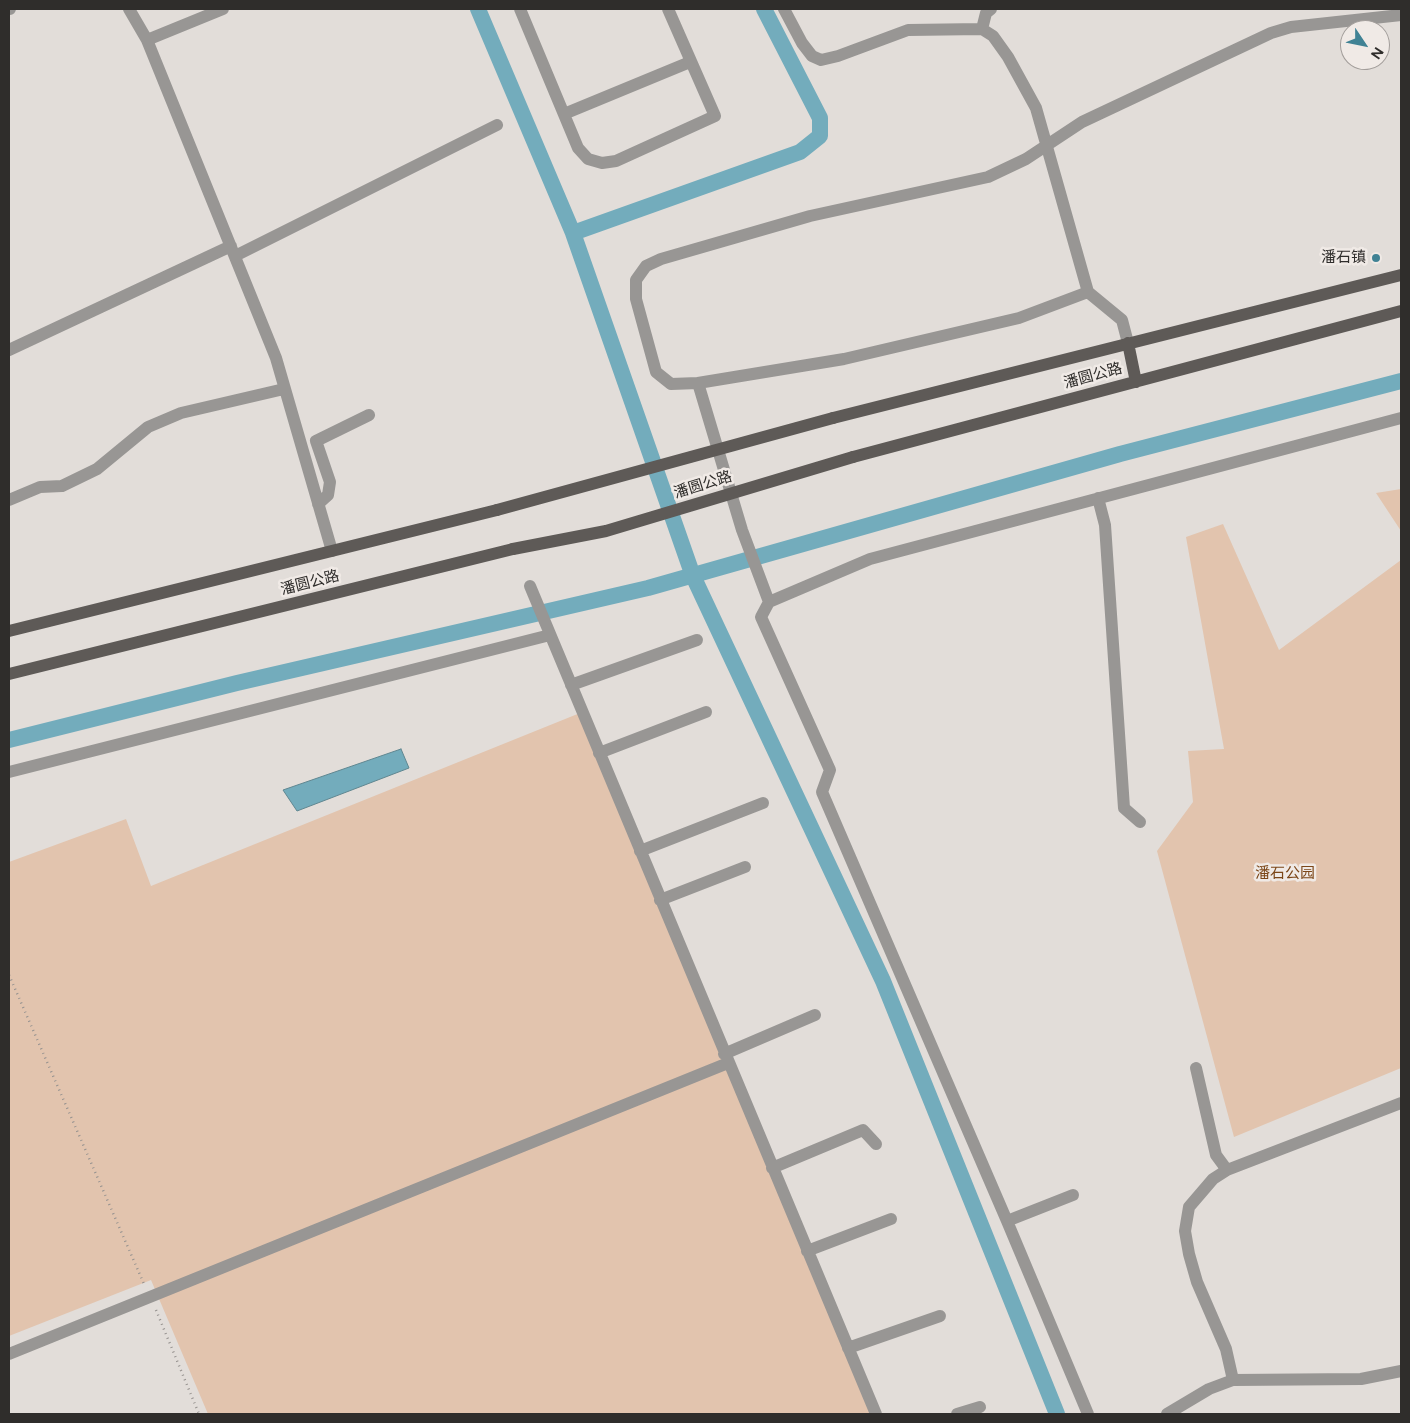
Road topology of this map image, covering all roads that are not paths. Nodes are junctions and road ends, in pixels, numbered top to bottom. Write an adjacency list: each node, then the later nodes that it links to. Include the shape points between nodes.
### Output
1 (129, 9): 9 (street)
2 (223, 9): 9 (street)
3 (520, 9): 11 (street)
4 (668, 9): 10 (street)
5 (784, 9): 8 (street, via 802,43 812,56 821,60 908,30)
6 (991, 9): 8 (street, via 986,14)
7 (1401, 15): 13 (street, via 1291,27 1271,33 1082,122)
8 (982, 29): 13 (street, via 993,36 1008,56 1036,108)
9 (147, 40): 14 (street)
10 (690, 62): 11 (street); 11 (street, via 715,116 616,161 602,163 588,159 578,148)
11 (564, 114)
12 (497, 125): 14 (street)
13 (1047, 146): 16 (street); 21 (street, via 988,177 810,216 646,266 636,280 636,299 656,372 671,384)
14 (233, 251): 19 (street); 22 (street, via 276,358)
15 (1401, 275): 18 (main road, 潘圆公路)
16 (1088, 292): 18 (street, via 1122,320); 21 (street, via 1020,318 844,359)
17 (1401, 311): 20 (main road, 潘圆公路)
18 (1128, 343): 20 (main road); 28 (main road, 潘圆公路, bridge)
19 (9, 350)
20 (1136, 382): 34 (main road, 潘圆公路, bridge, via 853,458 606,531 513,549)
21 (698, 383): 30 (street, via 742,530)
22 (284, 389): 26 (street, via 173,416 148,427 97,468 62,486 40,487); 27 (street)
23 (369, 415): 27 (street, via 316,441 330,482 328,495)
24 (1401, 418): 25 (street)
25 (1098, 498): 30 (street, via 870,559); 40 (street, via 1105,525 1124,808)
26 (9, 500)
27 (318, 504): 28 (street)
28 (332, 551): 31 (main road, 潘圆公路)
29 (530, 586): 32 (street)
30 (766, 596): 53 (street, via 761,617 830,770 822,792)
31 (9, 631)
32 (549, 631): 35 (street); 38 (street)
33 (697, 640): 35 (street)
34 (9, 674)
35 (571, 685): 37 (street)
36 (706, 712): 37 (street)
37 (599, 753): 41 (street)
38 (9, 772)
39 (763, 803): 41 (street)
40 (1140, 822)
41 (640, 851): 43 (street)
42 (745, 866): 43 (street)
43 (660, 900): 45 (street)
44 (815, 1015): 45 (street)
45 (726, 1058): 49 (street); 57 (street)
46 (1196, 1068): 50 (street, via 1216,1155)
47 (1401, 1103): 50 (street)
48 (876, 1144): 49 (street, via 864,1130)
49 (772, 1168): 54 (street)
50 (1227, 1170): 59 (street, via 1213,1179 1189,1207 1185,1231 1197,1282 1226,1349)
51 (1073, 1195): 53 (street)
52 (891, 1219): 54 (street)
53 (1007, 1221): 63 (street)
54 (807, 1251): 56 (street)
55 (940, 1316): 56 (street)
56 (848, 1348): 61 (street)
57 (9, 1354)
58 (1401, 1371): 59 (street, via 1361,1379)
59 (1233, 1380): 64 (street, via 1209,1389)
60 (980, 1407): 62 (street)
61 (876, 1414)
62 (957, 1414)
63 (1088, 1414)
64 (1167, 1414)

